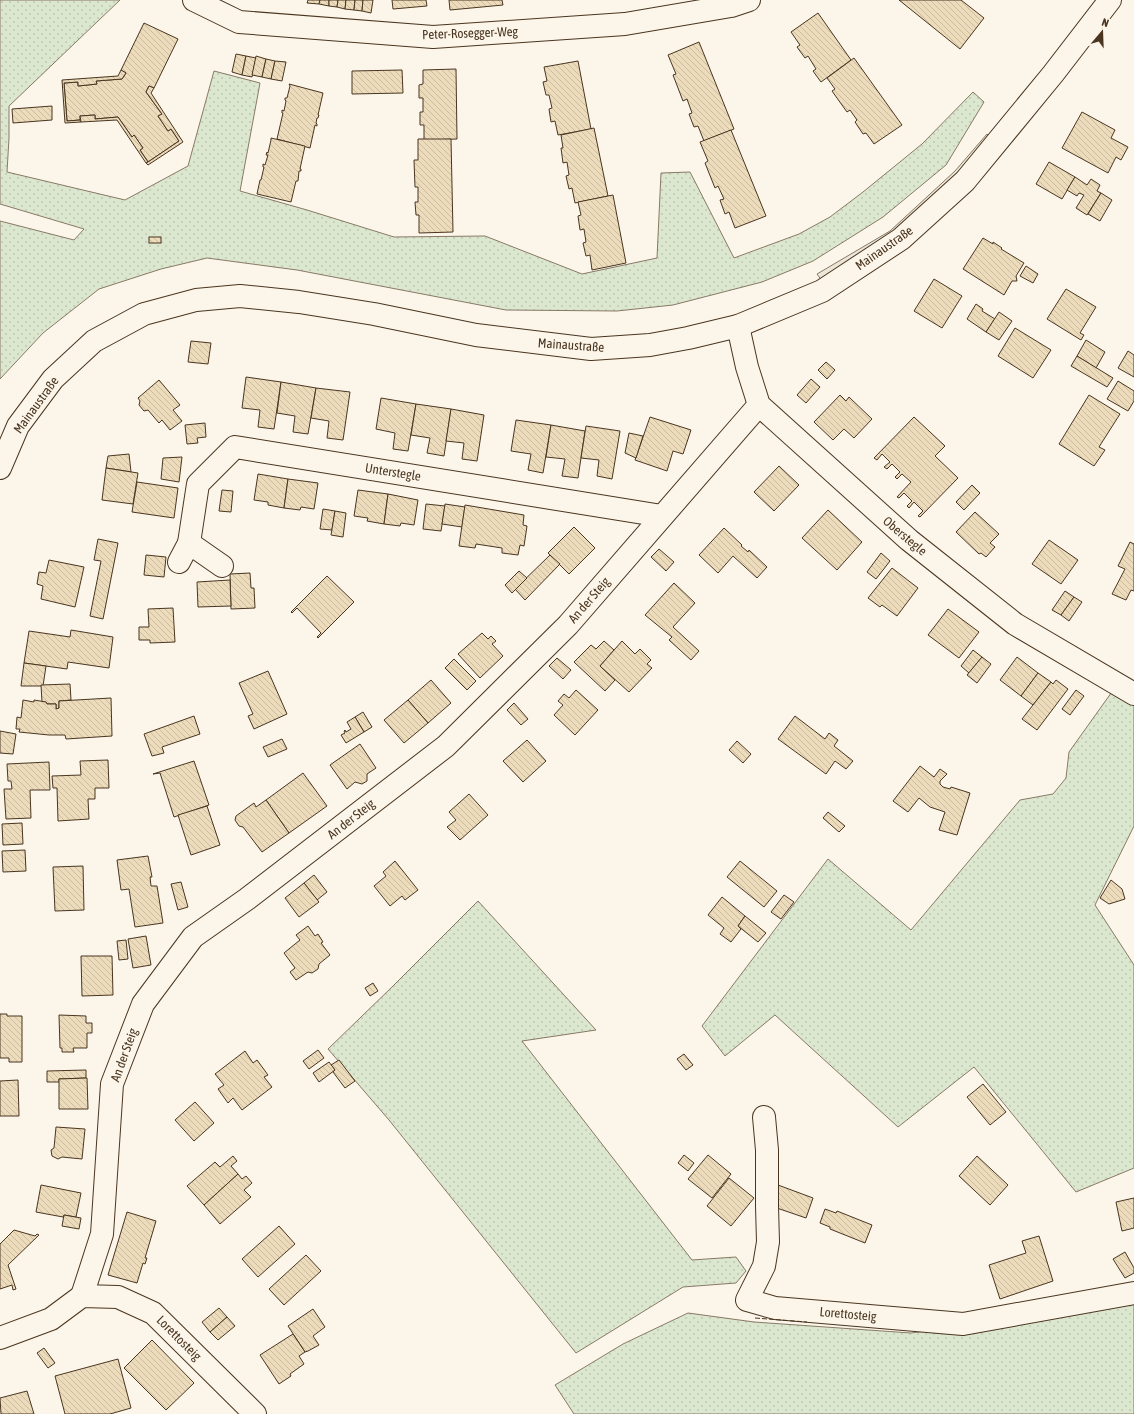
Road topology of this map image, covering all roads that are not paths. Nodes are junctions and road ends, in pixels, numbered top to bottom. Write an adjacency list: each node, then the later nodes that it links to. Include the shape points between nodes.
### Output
1 (194, 0): 2 (street, Peter-Rosegger-Weg, via 239,22 433,37 625,24 731,6)
2 (749, 0)
3 (1110, 0): 4 (street, Mainaustraße, via 965,181 901,239 822,290)
4 (738, 326): 5 (street, Oberstegle, via 746,367); 6 (street, Mainaustraße, via 650,345 591,349 476,335 299,302 240,296 196,300 144,314 94,341 53,379 22,420)
5 (759, 405): 7 (street, An der Steig); 11 (street, Oberstegle, via 909,540 1015,624)
6 (0, 468)
7 (662, 516): 8 (street, Unterstegle, via 235,447 198,484); 14 (street, An der Steig, via 568,625 446,746 247,899 193,937 143,1004 112,1084 102,1234)
8 (189, 543): 9 (street, Unterstegle); 10 (street)
9 (180, 562)
10 (222, 566)
11 (1134, 694)
12 (764, 1117): 13 (street, Lorettosteig, via 768,1150 768,1242 764,1266 747,1300 775,1308 963,1324)
13 (1134, 1293)
14 (82, 1296): 15 (street, via 51,1318); 16 (street, Lorettosteig, via 118,1296 153,1313)
15 (0, 1338)
16 (255, 1414)

